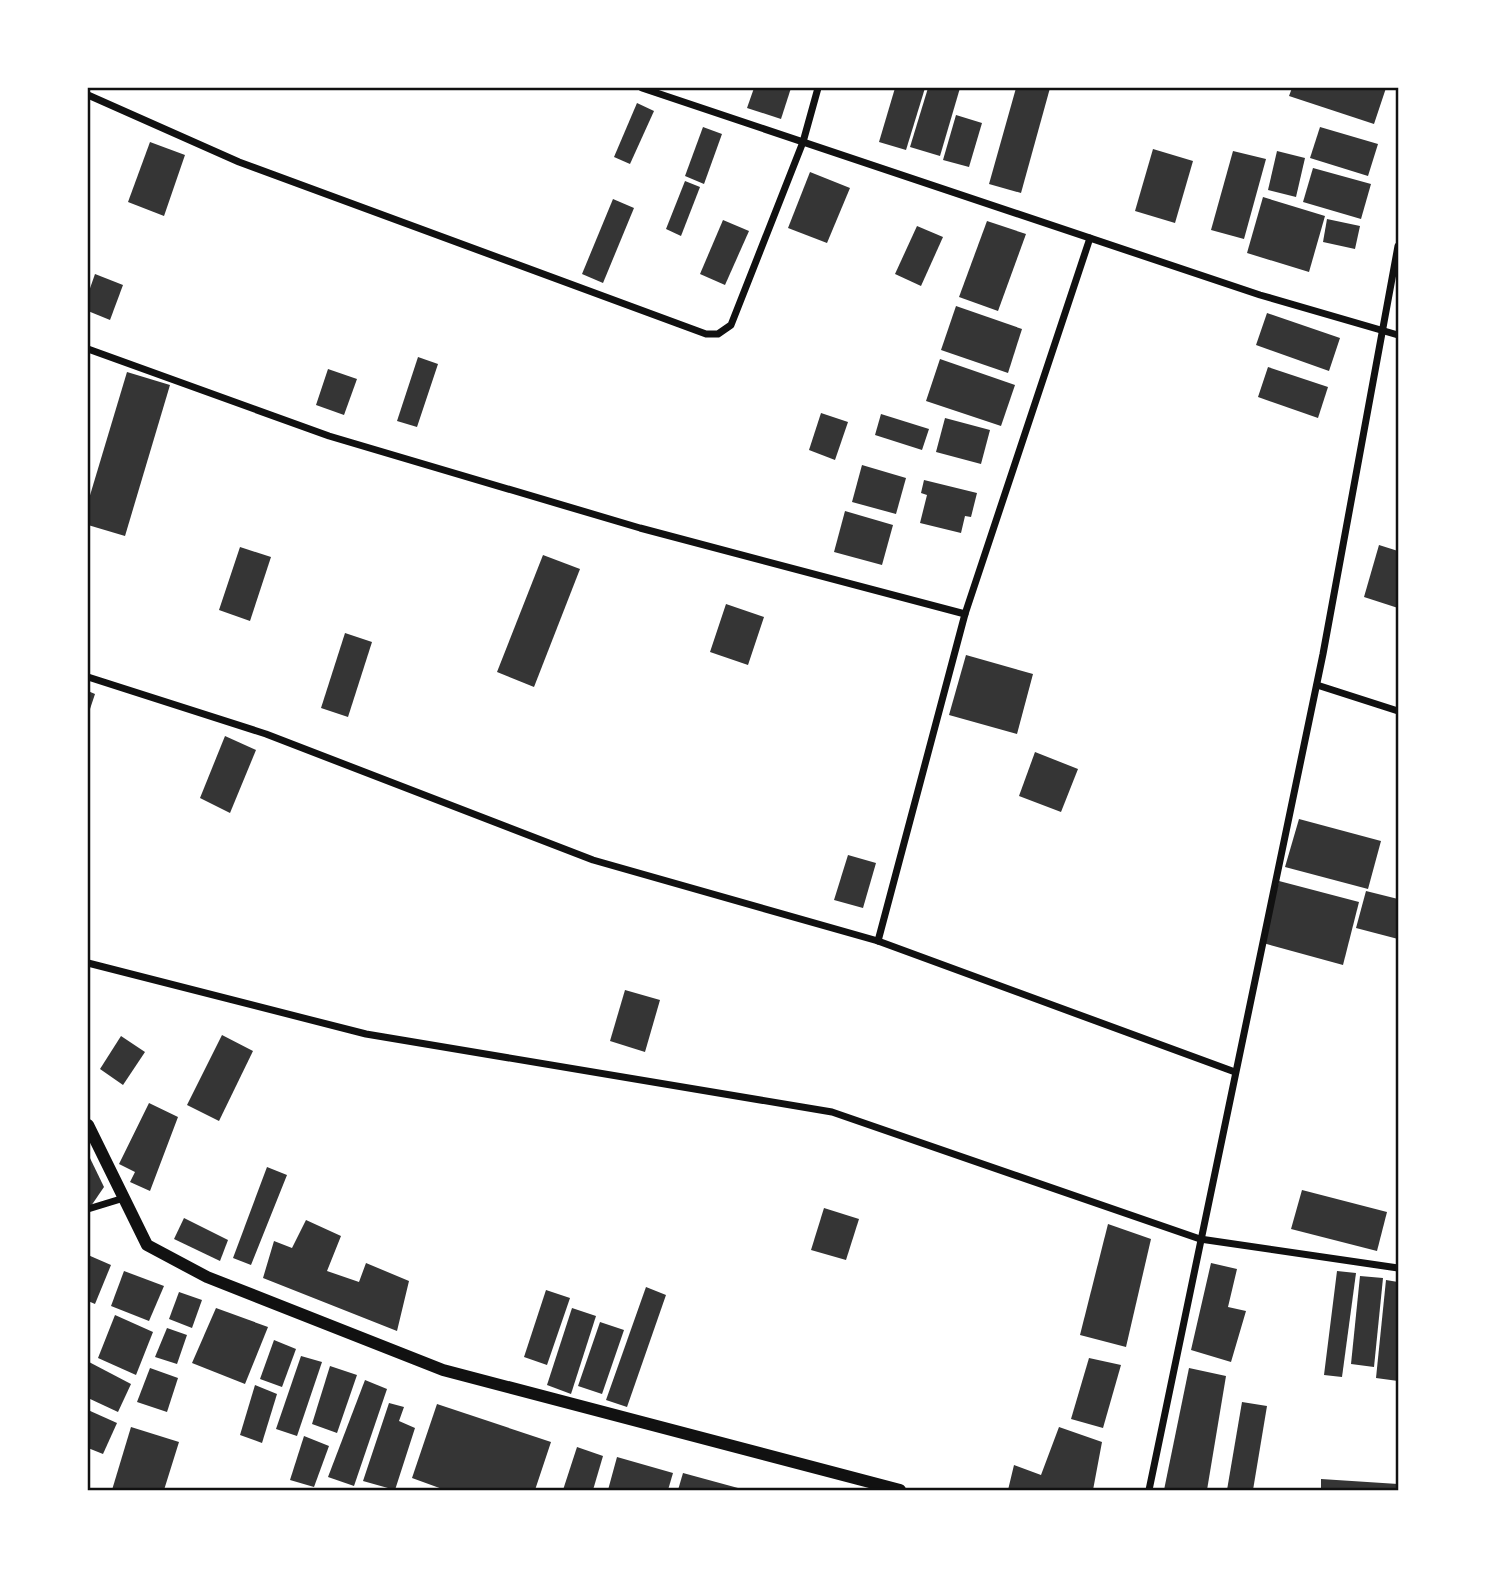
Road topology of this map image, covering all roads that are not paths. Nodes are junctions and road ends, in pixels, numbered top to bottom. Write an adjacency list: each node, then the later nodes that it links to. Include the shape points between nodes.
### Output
1 (642, 88): 4 (street)
2 (818, 88): 4 (street)
3 (88, 95): 4 (street, via 239,162 706,334 718,334 731,325)
4 (803, 142): 5 (street)
5 (1090, 238): 7 (street); 10 (street)
6 (1398, 246): 7 (street)
7 (1383, 331): 8 (street); 12 (street)
8 (1398, 335)
9 (88, 349): 10 (street, via 329,436 640,528)
10 (965, 614): 14 (street)
11 (88, 677): 14 (street, via 267,734 593,860)
12 (1317, 685): 13 (street); 16 (street)
13 (1398, 711)
14 (878, 941): 16 (street)
15 (88, 963): 20 (street, via 366,1034 832,1112)
16 (1235, 1072): 20 (street)
17 (88, 1125): 18 (street)
18 (124, 1198): 19 (street); 22 (street, via 147,1245 207,1277 443,1370)
19 (89, 1212)
20 (1200, 1239): 21 (street); 23 (street)
21 (1398, 1268)
22 (900, 1490)
23 (1149, 1490)

